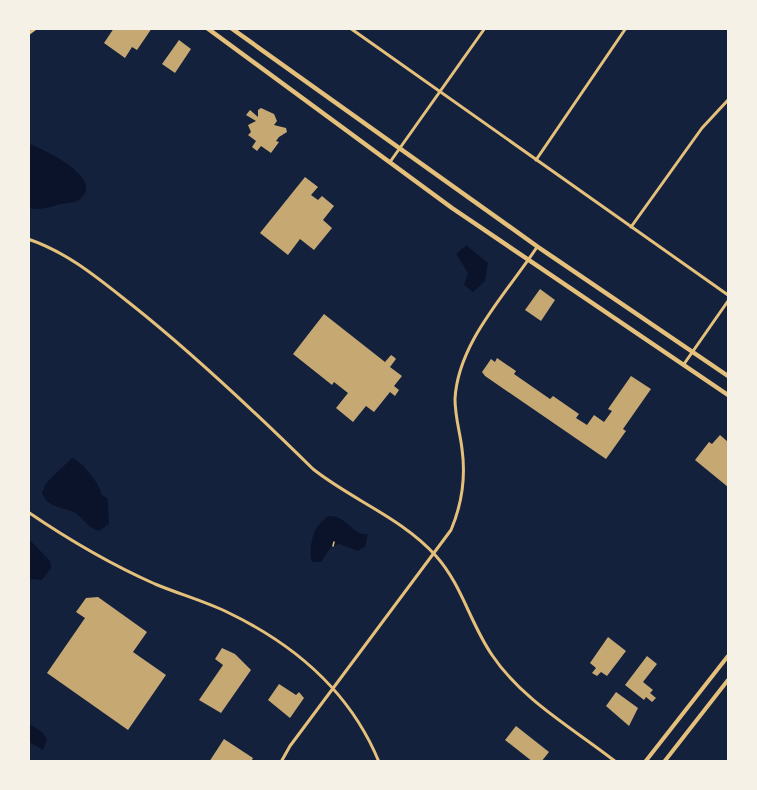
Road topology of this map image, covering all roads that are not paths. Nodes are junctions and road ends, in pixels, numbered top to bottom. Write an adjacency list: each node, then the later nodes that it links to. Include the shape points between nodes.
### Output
1 (36, 28): 7 (street)
2 (207, 28): 12 (main road)
3 (231, 28): 10 (main road)
4 (350, 28): 8 (street)
5 (485, 28): 8 (street)
6 (626, 28): 11 (street)
7 (28, 34)
8 (441, 93): 10 (street); 11 (street)
9 (729, 100): 13 (street, via 702,128)
10 (399, 150): 12 (street); 15 (main road)
11 (536, 160): 13 (street)
12 (390, 162): 16 (main road)
13 (631, 227): 17 (street)
14 (28, 239): 24 (street, via 77,262 176,339 313,469 393,520)
15 (538, 247): 16 (street); 19 (main road)
16 (529, 259): 20 (main road); 24 (street, via 485,322 460,374 455,399 463,496 451,530)
17 (729, 295)
18 (729, 301): 19 (street)
19 (693, 350): 20 (street); 21 (main road)
20 (684, 364): 22 (main road)
21 (729, 376)
22 (729, 394)
23 (28, 512): 27 (street, via 95,556 226,611 285,643)
24 (434, 553): 27 (street); 30 (street, via 458,586 486,645 510,677)
25 (729, 656): 31 (main road)
26 (729, 680): 32 (main road)
27 (334, 688): 28 (street); 29 (street, via 367,734)
28 (281, 762)
29 (380, 762)
30 (616, 762)
31 (645, 762)
32 (664, 762)

